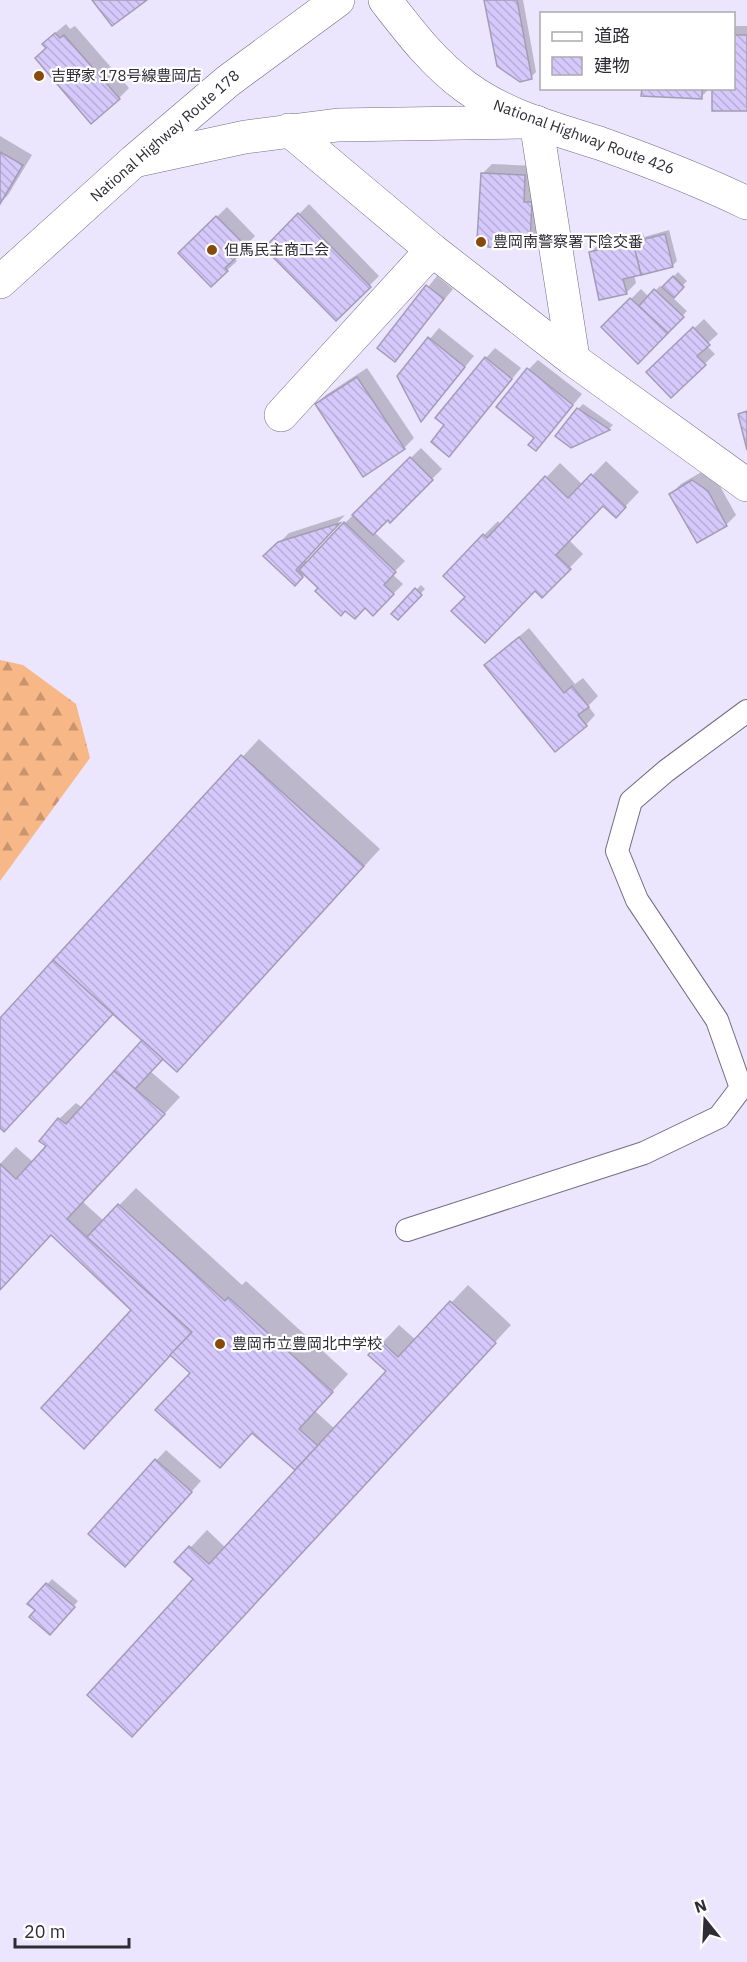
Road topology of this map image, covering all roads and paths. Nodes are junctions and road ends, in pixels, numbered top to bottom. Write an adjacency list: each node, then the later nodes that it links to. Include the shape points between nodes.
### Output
1 (338, 0): 5 (main road, National Highway Route 178, via 228,81)
2 (385, 0): 3 (main road, National Highway Route 426, via 424,48 464,86 487,101)
3 (536, 122): 4 (main road, via 383,123); 6 (main road, National Highway Route 426, via 654,162); 9 (main road)
4 (289, 130): 5 (main road); 7 (main road)
5 (134, 161): 8 (main road, National Highway Route 178)
6 (747, 203)
7 (432, 250): 9 (main road); 10 (main road)
8 (0, 282)
9 (573, 358): 11 (main road)
10 (281, 414)
11 (747, 485)
12 (747, 711): 13 (lane, via 631,801 617,851 637,900 717,1020 741,1088 719,1117 644,1153)
13 (407, 1230)

